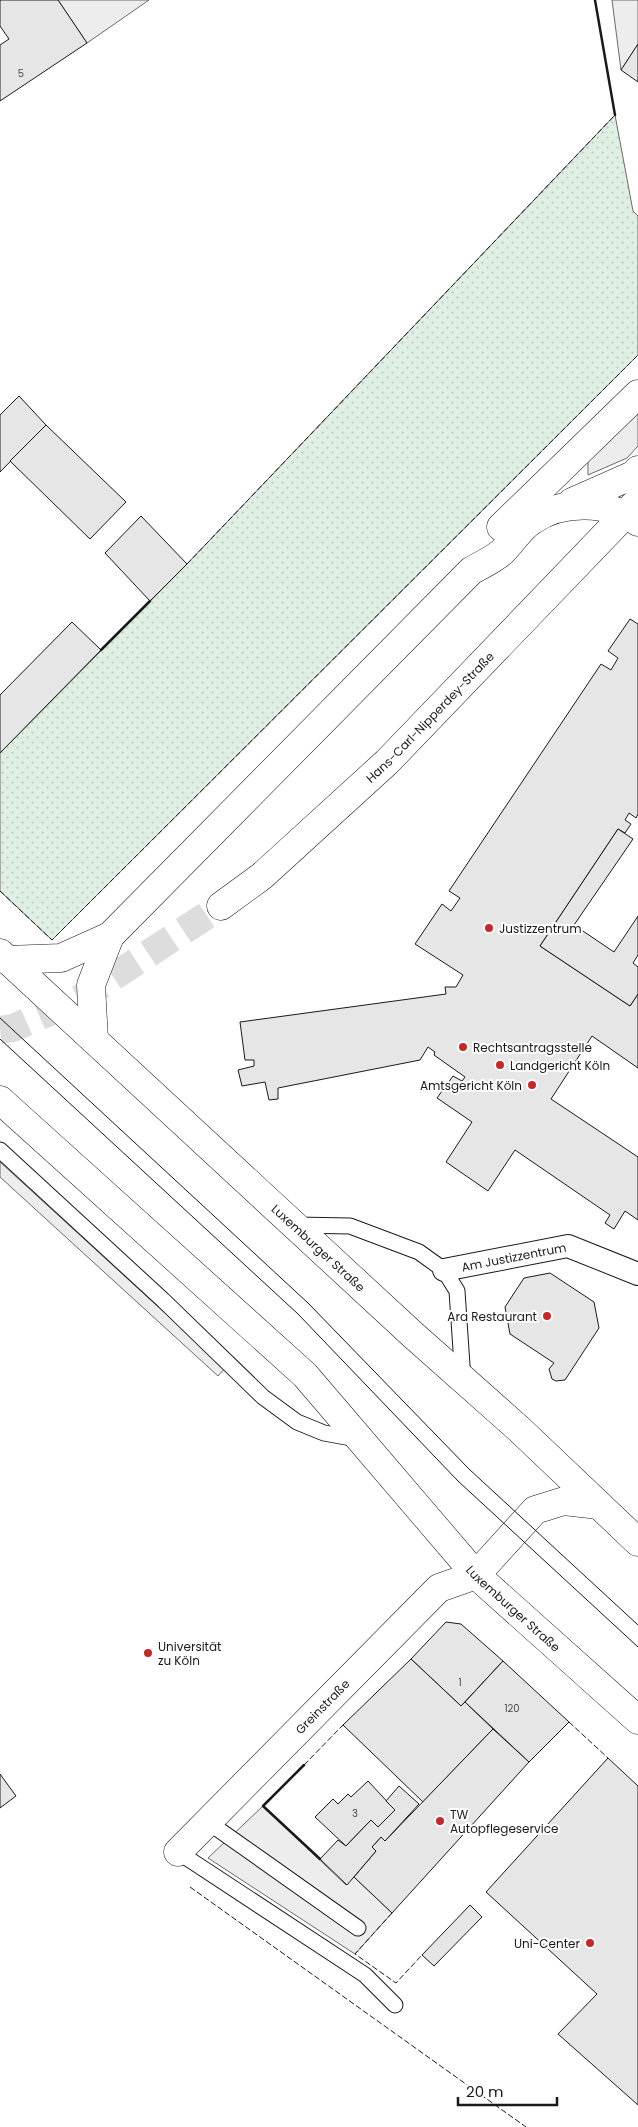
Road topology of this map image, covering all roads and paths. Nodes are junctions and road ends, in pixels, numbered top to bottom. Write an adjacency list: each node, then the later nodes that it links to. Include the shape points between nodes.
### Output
1 (638, 394): 5 (main road, Hans-Carl-Nipperdey-Straße, via 488,540)
2 (638, 470): 3 (main road, Hans-Carl-Nipperdey-Straße)
3 (561, 506): 4 (main road, Hans-Carl-Nipperdey-Straße); 5 (main road, Hans-Carl-Nipperdey-Straße, via 532,520 502,552)
4 (634, 512): 6 (main road, Hans-Carl-Nipperdey-Straße, via 387,762 262,876)
5 (471, 572): 7 (main road, Hans-Carl-Nipperdey-Straße)
6 (222, 906)
7 (110, 936): 8 (main road, via 61,958); 9 (main road, via 91,985)
8 (4, 956): 9 (main road, Luxemburger Straße)
9 (94, 1040): 12 (main road, Luxemburger Straße)
10 (0, 1100): 16 (main road, Luxemburger Straße, via 305,1376)
11 (0, 1150): 16 (lane, via 263,1397 297,1422 324,1433)
12 (294, 1225): 13 (lane, Am Justizzentrum, via 350,1226 419,1252); 15 (main road, Luxemburger Straße)
13 (444, 1270): 14 (street, Am Justizzentrum, via 568,1246); 15 (lane, Am Justizzentrum, via 457,1292)
14 (638, 1274)
15 (463, 1380): 17 (main road, Luxemburger Straße)
16 (360, 1440): 19 (main road, Luxemburger Straße)
17 (599, 1506): 18 (main road, Luxemburger Straße); 19 (main road, via 564,1501 535,1510)
18 (638, 1542)
19 (476, 1575): 20 (main road, Luxemburger Straße); 21 (main road, Greinstraße, via 439,1588)
20 (638, 1720)
21 (208, 1822): 22 (main road, Greinstraße); 23 (lane)
22 (178, 1852): 24 (lane, via 365,1975)
23 (358, 1928)
24 (395, 2005)

